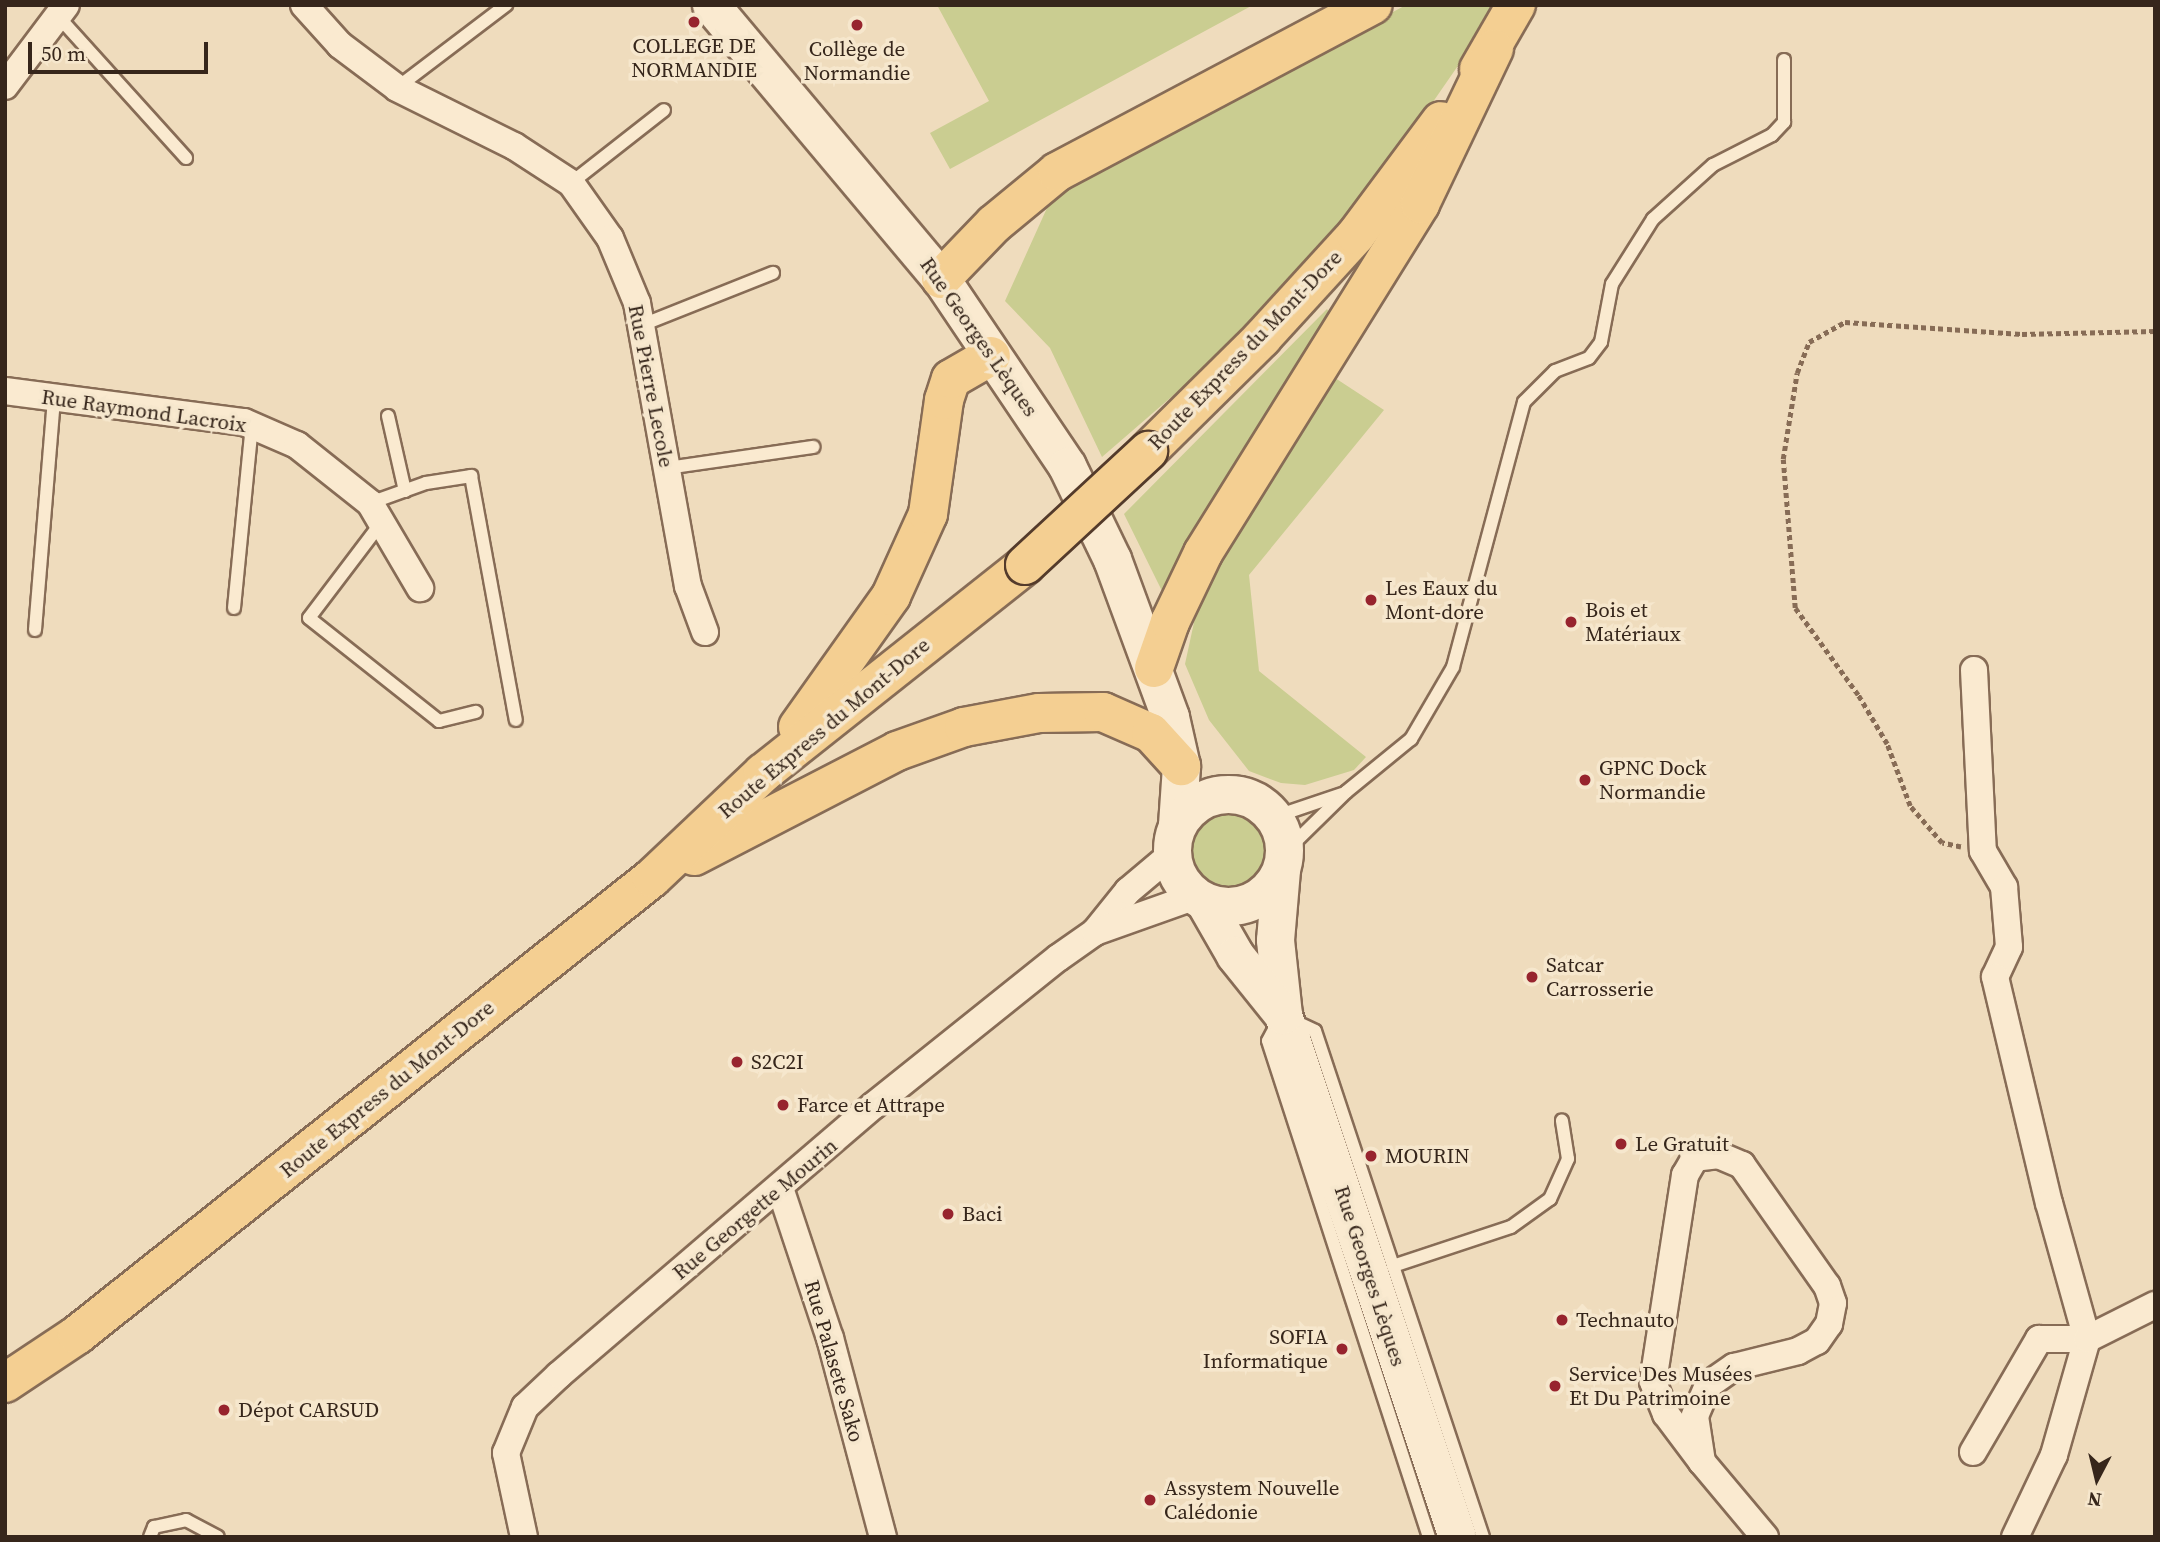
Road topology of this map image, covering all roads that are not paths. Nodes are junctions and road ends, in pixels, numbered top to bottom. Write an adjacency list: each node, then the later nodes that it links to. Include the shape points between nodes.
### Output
1 (304, 5): 10 (street, Rue Pierre Lecole, via 340,45)
2 (506, 5): 10 (lane)
3 (711, 5): 15 (main road, Rue Georges Lèques)
4 (1373, 5): 15 (main road, via 1057,172 994,224)
5 (1516, 5): 7 (main road, Route Express du Mont-Dore)
6 (61, 9): 9 (street); 12 (lane)
7 (1494, 49): 30 (main road, via 1420,204 1203,553); 36 (main road, Route Express du Mont-Dore, bridge, via 1356,235 1262,338 1148,451 1025,565)
8 (1784, 60): 37 (lane, via 1784,122 1772,135 1713,165 1653,219 1612,284 1601,342 1589,358 1555,371 1524,402 1453,667 1411,739)
9 (5, 86)
10 (397, 88): 13 (street, Rue Pierre Lecole, via 514,146)
11 (664, 110): 13 (lane)
12 (186, 158)
13 (571, 183): 16 (street, Rue Pierre Lecole, via 610,238)
14 (773, 273): 16 (lane)
15 (941, 279): 17 (main road, Rue Georges Lèques)
16 (642, 325): 23 (street, Rue Pierre Lecole)
17 (991, 356): 30 (main road, Rue Georges Lèques, via 1067,466 1112,559); 36 (main road, via 951,379 928,514 891,596)
18 (5, 391): 19 (street, Rue Raymond Lacroix)
19 (54, 397): 21 (street, Rue Raymond Lacroix); 28 (lane)
20 (388, 416): 24 (lane)
21 (252, 425): 25 (street, Rue Raymond Lacroix, via 297,445); 27 (lane)
22 (813, 447): 23 (lane)
23 (667, 468): 29 (street, Rue Pierre Lecole, via 688,586)
24 (405, 491): 25 (lane); 34 (lane, via 471,476)
25 (376, 513): 26 (street, Rue Raymond Lacroix); 32 (lane, via 309,618 439,722)
26 (420, 588)
27 (234, 608)
28 (35, 630)
29 (705, 632)
30 (1154, 668): 33 (main road, Rue Georges Lèques)
31 (1974, 670): 50 (street, via 1983,851 2004,887 2010,947 1995,977)
32 (476, 712)
33 (1170, 717): 35 (main road, Rue Georges Lèques); 38 (main road, Rue Georges Lèques, via 1206,769)
34 (516, 720)
35 (1181, 766): 40 (main road, Rue Georges Lèques); 42 (main road, via 1151,733 1103,712 1039,713 964,727 897,751)
36 (763, 773): 42 (main road, Route Express du Mont-Dore)
37 (1346, 792): 39 (lane); 41 (lane)
38 (1233, 794): 39 (main road, via 1263,805); 40 (main road, via 1200,801)
39 (1274, 817): 41 (main road)
40 (1175, 839): 43 (main road, via 1179,877); 44 (street, Rue Georgette Mourin)
41 (1283, 861): 43 (main road, via 1272,886 1249,902 1222,906); 45 (main road, Rue Georges Lèques, via 1275,940)
42 (652, 878): 51 (main road, Route Express du Mont-Dore, via 77,1335)
43 (1200, 898): 44 (street, Rue Georgette Mourin); 45 (main road, Rue Georges Lèques, via 1235,955)
44 (1095, 932): 47 (street, Rue Georgette Mourin, via 873,1106)
45 (1283, 1015): 48 (lane, via 1315,1031); 58 (lane, via 1268,1041); 59 (main road, Rue Georges Lèques)
46 (1562, 1120): 48 (lane, via 1568,1159 1550,1199 1511,1227)
47 (780, 1188): 56 (street, Rue Georgette Mourin, via 525,1407 506,1453); 57 (street, Rue Palasete Sako, via 830,1338)
48 (1393, 1266): 60 (lane)
49 (2155, 1305): 50 (street)
50 (2087, 1339): 52 (street, via 2039,1339); 62 (street, via 2054,1455)
51 (5, 1383)
52 (1973, 1452)
53 (1702, 1462): 53 (street, via 1695,1416 1708,1385 1734,1367 1798,1351 1817,1341 1829,1324 1833,1303 1827,1286 1742,1165 1718,1155 1695,1158 1685,1175 1653,1382 1666,1414); 61 (street)
54 (150, 1537): 55 (lane, via 154,1527 186,1520)
55 (218, 1537)
56 (524, 1537)
57 (883, 1537)
58 (1429, 1537)
59 (1457, 1537)
60 (1483, 1537)
61 (1765, 1537)
62 (2015, 1537)

